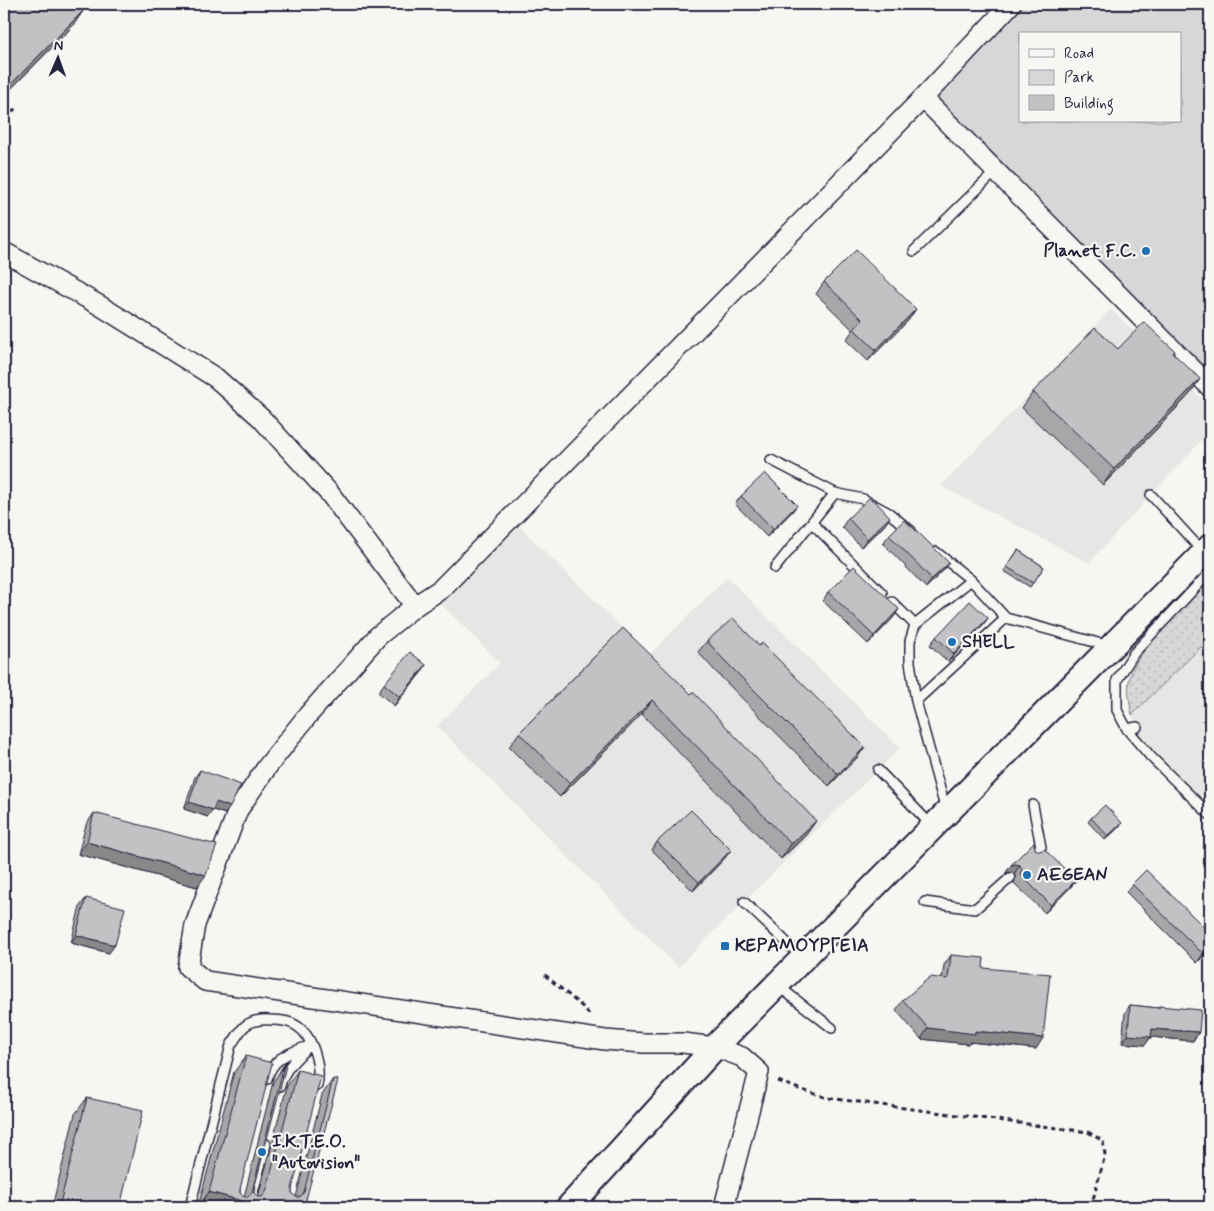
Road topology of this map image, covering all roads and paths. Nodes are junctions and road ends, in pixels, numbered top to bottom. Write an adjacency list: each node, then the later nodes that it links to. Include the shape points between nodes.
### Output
1 (1011, 4): 2 (street)
2 (923, 98): 5 (street); 16 (street, via 441,589)
3 (18, 107): 4 (path)
4 (4, 117)
5 (995, 172): 6 (lane); 8 (street)
6 (914, 251)
7 (4, 252): 16 (street, via 216,378 261,418 330,494)
8 (1210, 387)
9 (771, 460): 10 (lane)
10 (835, 493): 12 (lane); 15 (lane, via 863,500 889,513)
11 (1151, 495): 13 (lane)
12 (812, 523): 14 (lane); 18 (lane)
13 (1208, 557): 19 (street); 22 (lane, via 1117,680 1117,710)
14 (775, 568)
15 (970, 580): 17 (lane); 18 (lane)
16 (415, 606): 35 (street, via 378,636 308,715 238,810 195,925 188,968 205,981)
17 (1006, 618): 19 (lane); 20 (lane)
18 (915, 625): 20 (lane, via 910,641 910,662)
19 (1111, 647): 26 (street)
20 (916, 700): 26 (lane)
21 (1137, 727): 22 (lane)
22 (1127, 729): 25 (lane)
23 (878, 770): 26 (lane)
24 (1032, 805): 27 (lane, via 1041,847)
25 (1210, 815)
26 (940, 820): 31 (street)
27 (1034, 853)
28 (1010, 878): 30 (lane, via 975,909)
29 (744, 902): 31 (lane)
30 (925, 902)
31 (804, 958): 33 (street)
32 (545, 975): 35 (path, via 585,1009)
33 (777, 985): 34 (lane); 37 (street)
34 (832, 1028)
35 (605, 1040): 37 (street, via 683,1042)
36 (311, 1045): 39 (lane, via 273,1064); 40 (lane, via 318,1066); 41 (lane, via 283,1075); 43 (lane, via 296,1025 279,1020 260,1019 245,1026 231,1045)
37 (715, 1047): 38 (street, via 742,1057); 45 (street)
38 (759, 1072): 46 (street); 47 (path, via 828,1098 1088,1132 1103,1140 1106,1155)
39 (264, 1091)
40 (316, 1093)
41 (278, 1094)
42 (269, 1131): 44 (lane)
43 (190, 1207)
44 (249, 1207)
45 (569, 1207)
46 (724, 1207)
47 (1091, 1207)

